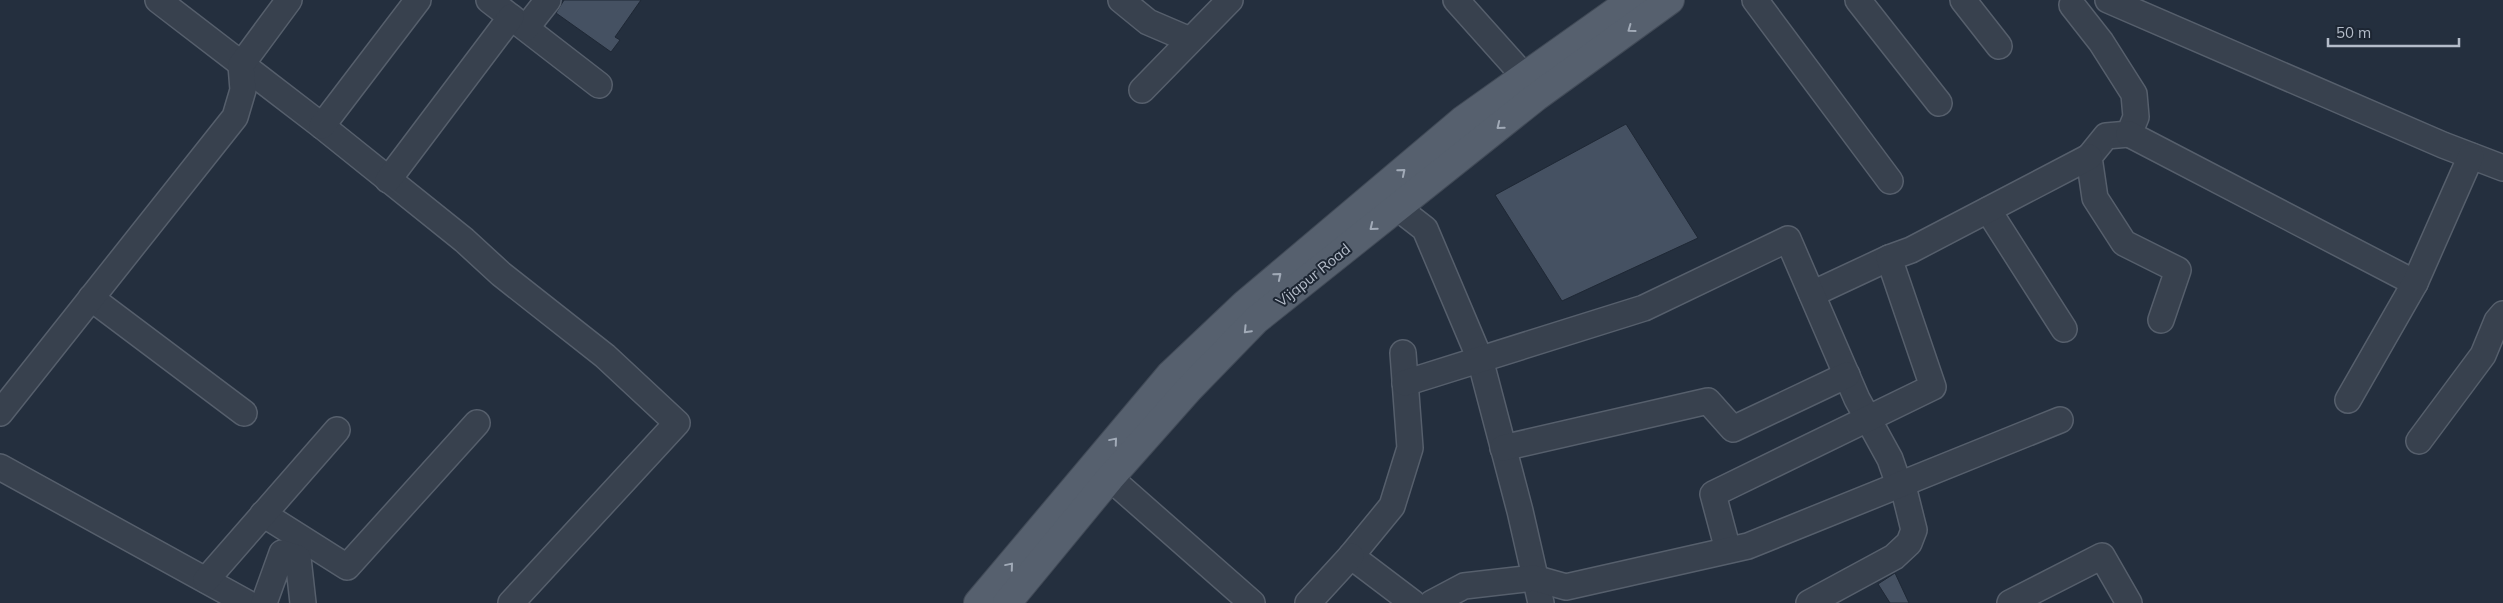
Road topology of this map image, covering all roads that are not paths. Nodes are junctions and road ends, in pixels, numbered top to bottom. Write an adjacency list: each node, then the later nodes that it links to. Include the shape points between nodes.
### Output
1 (158, 0): 19 (street)
2 (289, 0): 19 (street)
3 (418, 0): 24 (street)
4 (489, 0): 16 (street)
5 (548, 0): 16 (street)
6 (1121, 0): 17 (street, via 1148,22)
7 (1230, 0): 17 (street)
8 (1456, 0): 20 (street)
9 (1632, 0): 20 (main road, Vijapur Road)
10 (1670, 0): 31 (main road, Vijapur Road, one-way to 31, via 1536,97)
11 (1754, 0): 30 (street)
12 (1858, 0): 23 (street)
13 (1963, 0): 18 (street)
14 (2108, 0): 26 (street)
15 (2074, 2): 25 (street, via 2134,94 2136,117)
16 (518, 23): 21 (street); 29 (street)
17 (1190, 40): 22 (street)
18 (1999, 46)
19 (241, 64): 24 (street); 36 (street, via 243,90 235,118)
20 (1524, 76): 65 (main road, Vijapur Road, one-way to 20, via 1170,375 1268,285 1463,120)
21 (599, 85)
22 (1142, 90)
23 (1939, 103)
24 (322, 126): 29 (street)
25 (2129, 134): 27 (street, via 2106,136); 34 (street)
26 (2471, 156): 28 (street); 34 (street)
27 (2089, 157): 32 (street); 38 (street, via 2095,198 2124,243 2178,270)
28 (2503, 168)
29 (388, 180): 64 (street, via 605,356 677,423)
30 (1890, 181)
31 (1398, 208): 41 (street, via 1425,229); 54 (main road, Vijapur Road, one-way to 54, via 1256,320)
32 (1988, 210): 33 (street); 39 (street)
33 (1889, 258): 35 (street); 47 (street, via 1933,387)
34 (2415, 284): 44 (street)
35 (1812, 294): 41 (street, via 1788,239 1644,308); 42 (street)
36 (91, 298): 45 (street); 46 (street)
37 (2503, 314): 51 (street, via 2483,355)
38 (2161, 320)
39 (2064, 328)
40 (1403, 353): 43 (street)
41 (1480, 359): 43 (street); 52 (street)
42 (1847, 375): 47 (street); 52 (street, via 1733,429 1708,401)
43 (1405, 383): 58 (street, via 1410,448 1392,506)
44 (2348, 400)
45 (244, 412)
46 (0, 413)
47 (1868, 418): 55 (street, via 1890,458); 57 (street, via 1713,494)
48 (2060, 420): 55 (street)
49 (477, 423): 56 (street, via 348,567)
50 (337, 430): 56 (street)
51 (2419, 441)
52 (1503, 448): 59 (street)
53 (0, 466): 60 (street)
54 (1110, 478): 66 (main road, Vijapur Road); 67 (street)
55 (1899, 485): 57 (street, via 1748,546); 72 (street, via 1905,494 1914,530 1910,542 1894,557)
56 (263, 514): 60 (street)
57 (1728, 550): 59 (street, via 1566,587)
58 (1351, 556): 68 (street); 69 (street)
59 (1534, 578): 70 (street, via 1464,586); 71 (street)
60 (206, 580): 61 (street)
61 (247, 603)
62 (264, 603): 63 (street, via 282,553 298,558)
63 (303, 603)
64 (511, 603)
65 (978, 603)
66 (1007, 603)
67 (1251, 603)
68 (1308, 603)
69 (1412, 603)
70 (1432, 603)
71 (1541, 603)
72 (1809, 603)
73 (2010, 603): 74 (street, via 2102,556)
74 (2128, 603)

